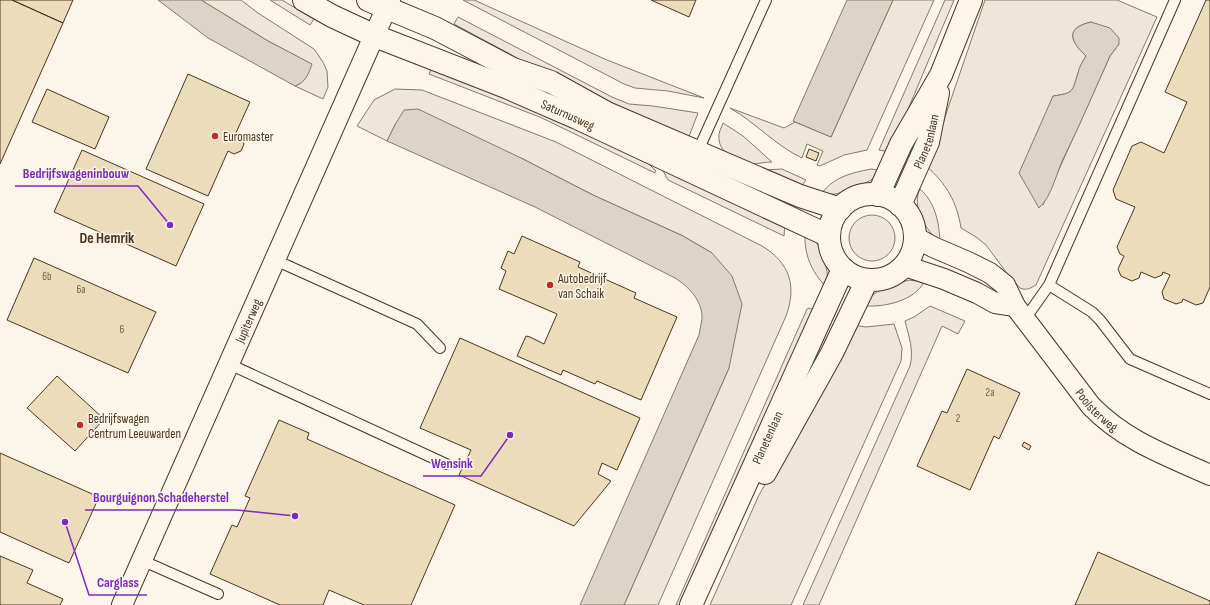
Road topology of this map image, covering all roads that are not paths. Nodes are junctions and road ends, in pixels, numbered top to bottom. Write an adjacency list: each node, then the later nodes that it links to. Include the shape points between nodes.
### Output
1 (304, 0): 6 (main road, Saturnusweg)
2 (766, 0): 8 (lane)
3 (971, 0): 7 (main road, Planetenlaan)
4 (1175, 0): 19 (lane)
5 (382, 3): 6 (street, Jupiterweg); 8 (main road, Saturnusweg, via 513,69 551,82 607,113)
6 (375, 36): 9 (main road, Saturnusweg, via 506,87); 15 (street, Jupiterweg)
7 (941, 75): 10 (main road, Planetenlaan, via 902,144); 11 (main road, Planetenlaan, via 928,142)
8 (698, 151): 9 (lane); 12 (main road, Saturnusweg, via 800,196)
9 (689, 172): 13 (main road, Saturnusweg)
10 (878, 195): 11 (main road, via 890,198); 12 (main road, via 864,195 851,200)
11 (900, 205): 14 (main road, via 914,225)
12 (840, 209): 13 (main road)
13 (829, 236): 17 (main road, via 835,260)
14 (916, 237): 16 (main road, via 911,257); 20 (street, Poolsterweg, via 990,273 1005,285)
15 (275, 260): 21 (lane, via 417,324); 22 (street, Jupiterweg)
16 (905, 266): 18 (main road, via 881,280); 20 (street, via 944,279)
17 (843, 269): 18 (main road, via 854,277); 29 (main road, Planetenlaan)
18 (867, 280): 30 (main road, Planetenlaan, via 832,353 754,493)
19 (1049, 285): 20 (lane); 23 (lane, via 1092,312 1130,359)
20 (1020, 313): 25 (street, Poolsterweg, via 1087,401 1103,418 1146,446)
21 (440, 348)
22 (229, 364): 24 (lane); 26 (street, Jupiterweg)
23 (1210, 394)
24 (446, 464)
25 (1209, 472)
26 (141, 560): 27 (lane); 28 (street, Jupiterweg)
27 (218, 594)
28 (122, 605)
29 (691, 605)
30 (703, 605)

